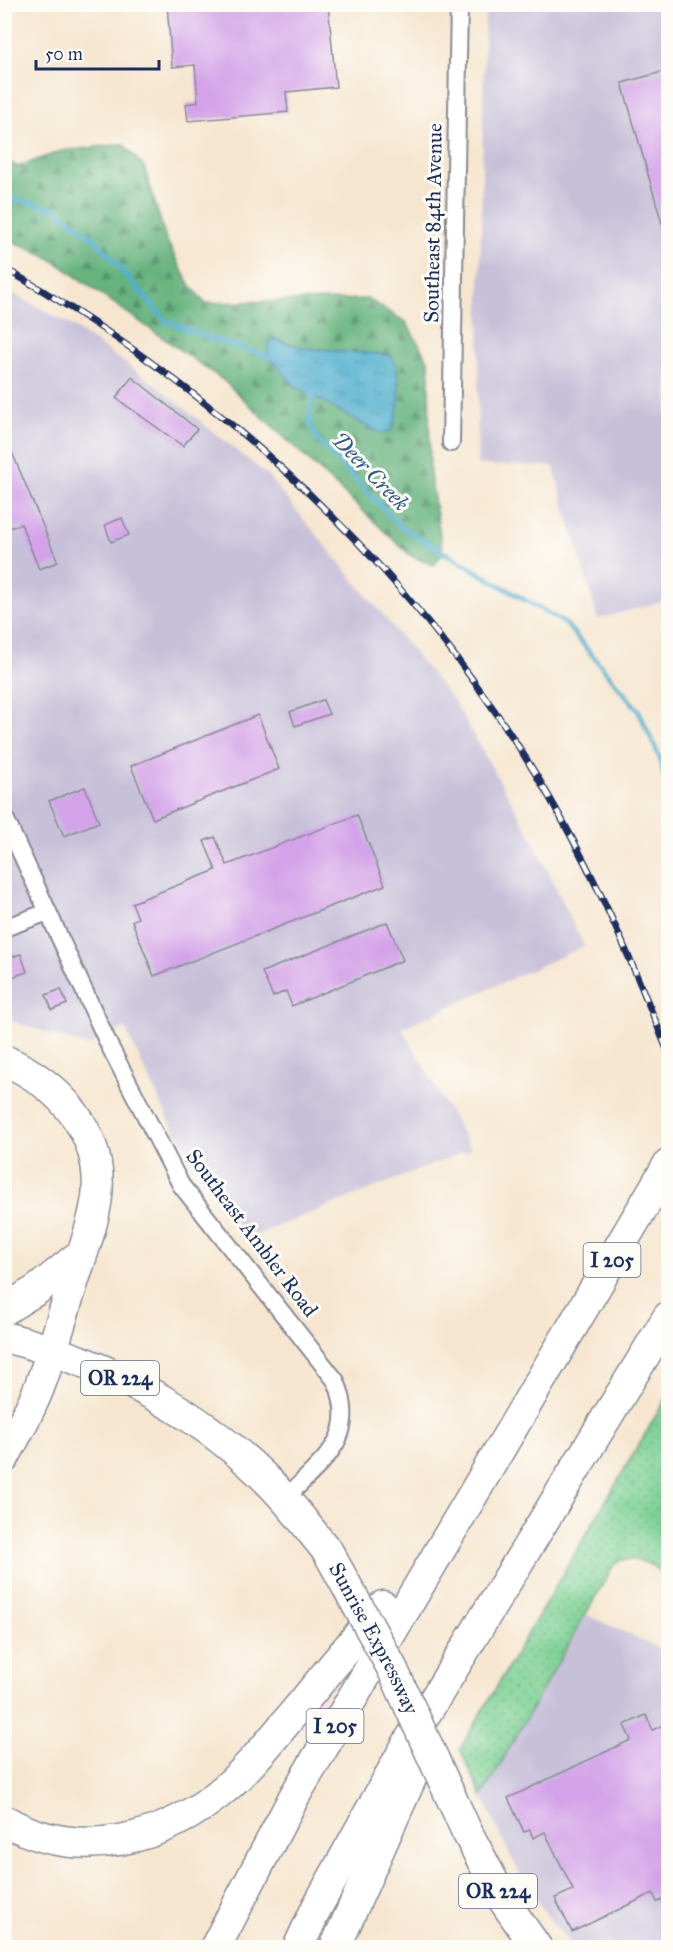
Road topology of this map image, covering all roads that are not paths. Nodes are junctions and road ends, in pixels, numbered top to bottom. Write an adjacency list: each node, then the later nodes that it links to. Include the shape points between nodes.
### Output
1 (459, 4): 2 (street, Southeast 84th Avenue)
2 (451, 443)
3 (4, 816): 4 (street, Southeast Ambler Road)
4 (48, 912): 5 (street); 14 (street, Southeast Ambler Road, via 109,1046 181,1185 336,1381 343,1398 345,1421 338,1442)
5 (4, 928)
6 (4, 1060): 8 (highway, via 28,1071 55,1091 85,1131 97,1179 93,1217)
7 (663, 1173): 15 (highway, I 205)
8 (81, 1254): 9 (highway, via 38,1289); 12 (highway)
9 (4, 1310)
10 (669, 1317): 16 (highway)
11 (4, 1338): 12 (highway, Sunrise Expressway / OR 224)
12 (51, 1350): 13 (highway, via 40,1386); 14 (highway, Sunrise Expressway / OR 224, via 94,1365 177,1410 239,1455)
13 (4, 1458)
14 (285, 1499): 21 (highway, Sunrise Expressway / OR 224, bridge, via 328,1552 392,1668 466,1830 502,1898)
15 (463, 1510): 17 (highway, via 259,1754 196,1811 156,1831 100,1843 50,1840); 18 (highway, I 205, via 295,1795)
16 (475, 1635): 19 (highway, via 377,1798); 20 (highway)
17 (4, 1820)
18 (215, 1947)
19 (298, 1947)
20 (335, 1947)
21 (537, 1947)

